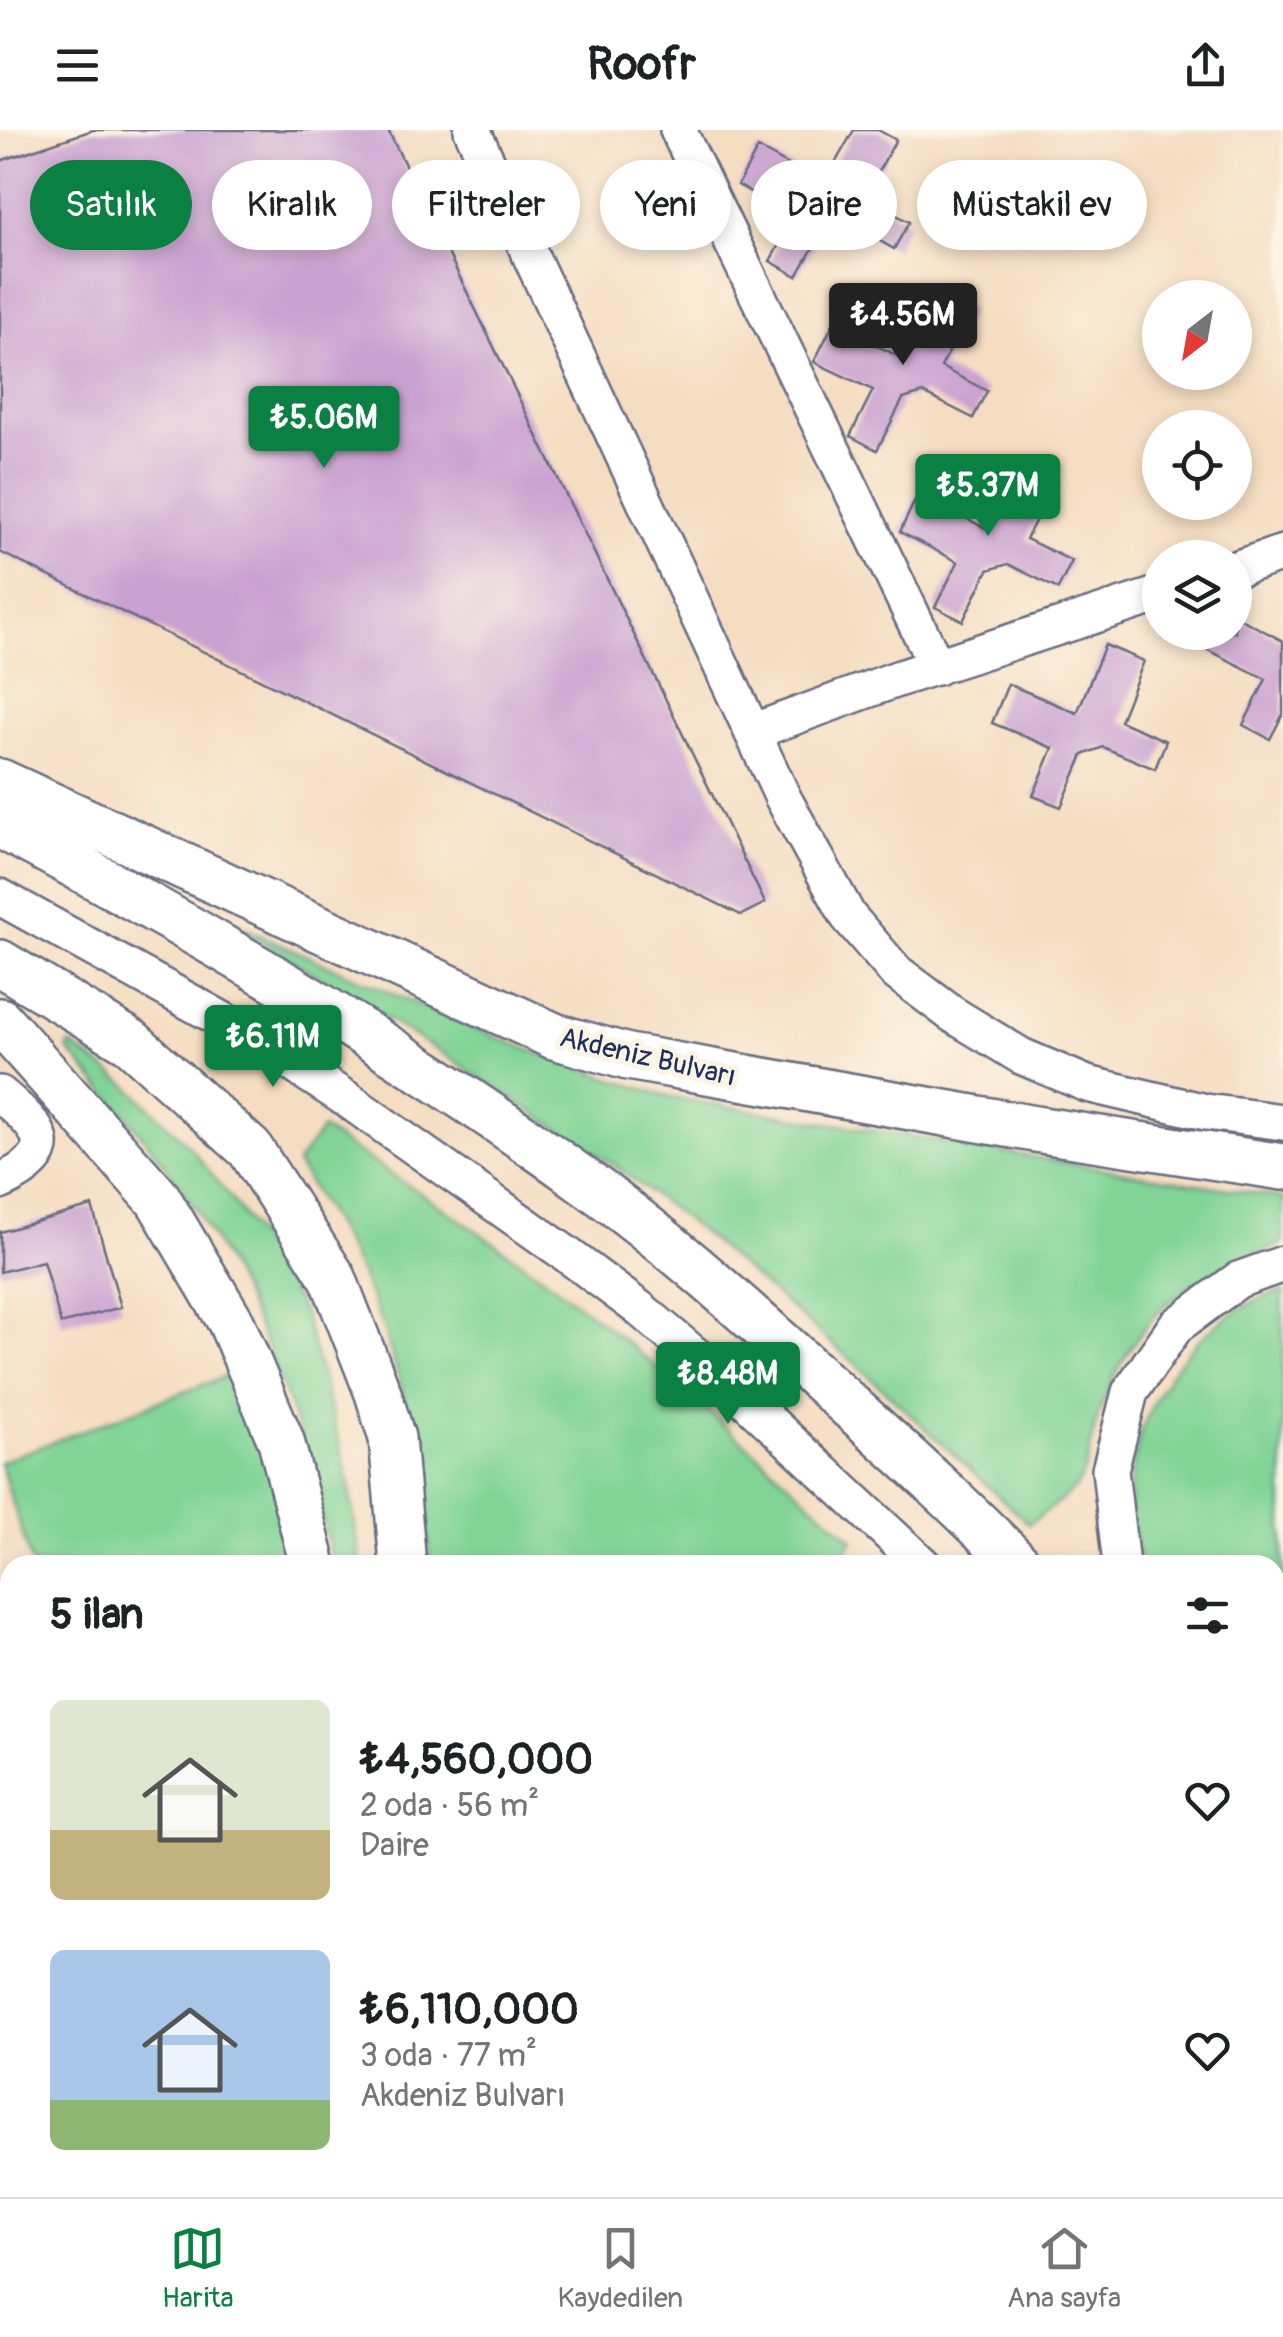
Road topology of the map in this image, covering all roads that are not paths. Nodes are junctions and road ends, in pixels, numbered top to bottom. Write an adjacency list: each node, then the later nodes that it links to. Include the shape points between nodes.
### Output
1 (472, 130): 7 (street)
2 (678, 130): 6 (street)
3 (1283, 553): 4 (street)
4 (1252, 563)
5 (1142, 600): 6 (street)
6 (936, 666): 7 (street)
7 (752, 732): 14 (street, via 848,916 896,972 952,1014 1021,1056 1087,1084)
8 (0, 782): 15 (main road, Akdeniz Bulvarı, via 554,1036 628,1057)
9 (0, 825): 21 (main road, via 228,952 594,1188 707,1276)
10 (0, 897): 20 (street, via 240,1029 565,1253 721,1377)
11 (0, 963): 19 (main road, via 131,1042 250,1149 333,1278 378,1393 392,1438)
12 (0, 1021): 18 (main road, via 158,1199 231,1322 281,1441)
13 (0, 1094): 16 (street, via 39,1131 41,1146 34,1160)
14 (1283, 1122)
15 (1283, 1167)
16 (0, 1182)
17 (1283, 1264): 22 (street, via 1238,1280 1176,1326 1130,1392 1110,1470)
18 (310, 1555)
19 (402, 1555)
20 (912, 1555)
21 (1009, 1555)
22 (1120, 1555)

